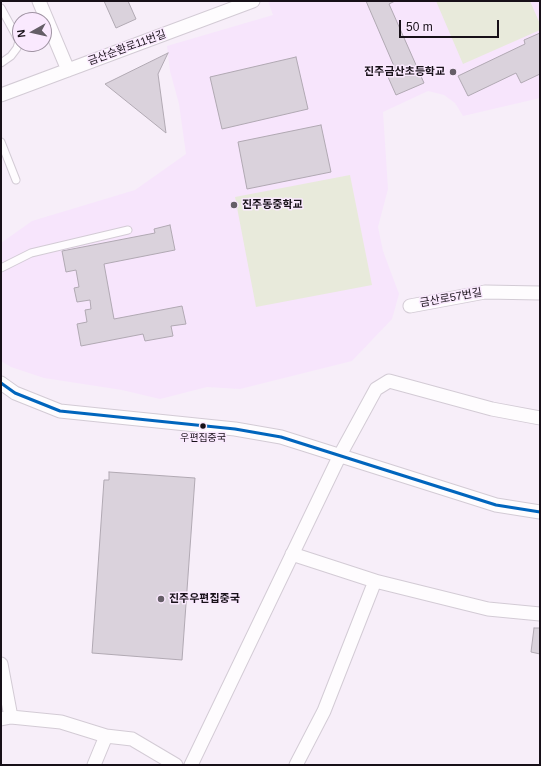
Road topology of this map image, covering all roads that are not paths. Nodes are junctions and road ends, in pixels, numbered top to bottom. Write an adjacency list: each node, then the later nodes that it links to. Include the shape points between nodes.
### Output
1 (39, 1): 5 (street)
2 (253, 1): 5 (street, 금산순환로11번길)
3 (1, 8): 4 (lane, via 19,41 12,56)
4 (1, 63)
5 (68, 70): 6 (street, 금산순환로11번길)
6 (1, 96)
7 (1, 142): 8 (lane)
8 (16, 180)
9 (128, 230): 10 (lane, via 31,253)
10 (1, 268)
11 (540, 293): 12 (street, 금산로57번길, via 485,292)
12 (410, 306)
13 (1, 382): 15 (street, via 15,393 60,411 234,429 281,437)
14 (540, 418): 15 (street, via 492,409 389,381 376,389)
15 (340, 455): 16 (street, via 496,505); 17 (street)
16 (540, 512)
17 (292, 554): 18 (street); 25 (street)
18 (375, 581): 19 (street, via 488,608); 26 (street, via 324,712)
19 (540, 614)
20 (1, 664): 21 (street)
21 (6, 718): 22 (street, via 61,722)
22 (106, 736): 23 (street); 24 (street, via 132,739)
23 (94, 765)
24 (176, 765)
25 (191, 765)
26 (296, 765)

